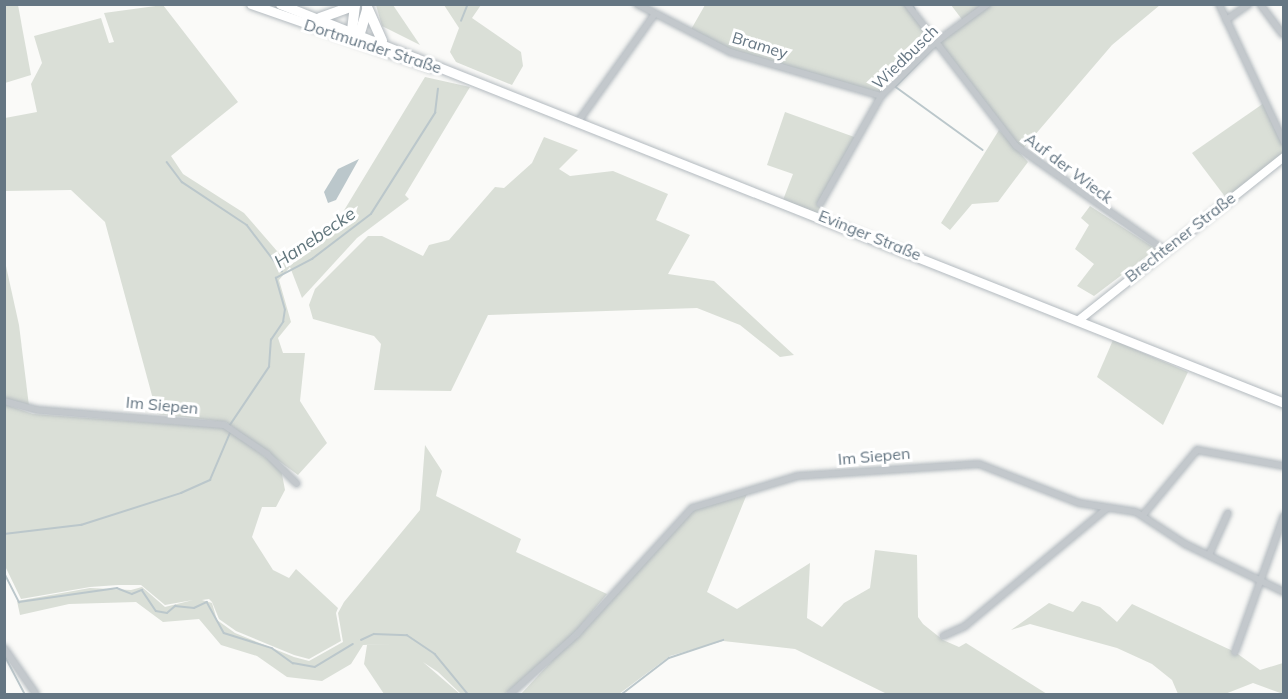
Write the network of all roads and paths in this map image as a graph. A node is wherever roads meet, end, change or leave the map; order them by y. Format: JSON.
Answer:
{"nodes":[{"id":1,"x":250,"y":4,"type":"edge"},
{"id":2,"x":280,"y":4,"type":"edge"},
{"id":3,"x":637,"y":4,"type":"edge"},
{"id":4,"x":907,"y":4,"type":"edge"},
{"id":5,"x":988,"y":4,"type":"edge"},
{"id":6,"x":1219,"y":4,"type":"edge"},
{"id":7,"x":1249,"y":4,"type":"edge"},
{"id":8,"x":1260,"y":4,"type":"edge"},
{"id":9,"x":355,"y":5,"type":"edge"},
{"id":10,"x":368,"y":6,"type":"edge"},
{"id":11,"x":654,"y":15,"type":"junction"},
{"id":12,"x":320,"y":18,"type":"junction"},
{"id":13,"x":1226,"y":20,"type":"junction"},
{"id":14,"x":1283,"y":34,"type":"edge"},
{"id":15,"x":353,"y":36,"type":"junction"},
{"id":16,"x":382,"y":41,"type":"junction"},
{"id":17,"x":936,"y":42,"type":"junction"},
{"id":18,"x":455,"y":72,"type":"junction"},
{"id":19,"x":881,"y":96,"type":"junction"},
{"id":20,"x":580,"y":119,"type":"junction"},
{"id":21,"x":1284,"y":142,"type":"edge"},
{"id":22,"x":1284,"y":157,"type":"edge"},
{"id":23,"x":820,"y":204,"type":"dead end"},
{"id":24,"x":1164,"y":250,"type":"junction"},
{"id":25,"x":1079,"y":320,"type":"junction"},
{"id":26,"x":4,"y":401,"type":"edge"},
{"id":27,"x":1284,"y":403,"type":"edge"},
{"id":28,"x":1284,"y":466,"type":"edge"},
{"id":29,"x":297,"y":484,"type":"dead end"},
{"id":30,"x":1107,"y":508,"type":"junction"},
{"id":31,"x":1228,"y":513,"type":"dead end"},
{"id":32,"x":1143,"y":515,"type":"junction"},
{"id":33,"x":1284,"y":515,"type":"edge"},
{"id":34,"x":1209,"y":555,"type":"junction"},
{"id":35,"x":1261,"y":578,"type":"junction"},
{"id":36,"x":1284,"y":592,"type":"edge"},
{"id":37,"x":943,"y":636,"type":"dead end"},
{"id":38,"x":4,"y":648,"type":"edge"},
{"id":39,"x":1235,"y":652,"type":"dead end"},
{"id":40,"x":36,"y":694,"type":"edge"},
{"id":41,"x":510,"y":694,"type":"edge"}],
"edges":[{"from":1,"to":15,"type":"main road","name":"Dortmunder Straße"},
{"from":2,"to":12,"type":"main road","name":"Dortmunder Straße"},
{"from":3,"to":11,"type":"street","name":"Bramey"},
{"from":4,"to":17,"type":"street","name":"Auf der Wieck"},
{"from":5,"to":17,"type":"street","name":"Wiedbusch"},
{"from":6,"to":13,"type":"street"},
{"from":7,"to":13,"type":"street"},
{"from":8,"to":14,"type":"street"},
{"from":9,"to":12,"type":"highway"},
{"from":9,"to":15,"type":"highway"},
{"from":10,"to":15,"type":"highway"},
{"from":10,"to":16,"type":"highway"},
{"from":11,"to":19,"type":"street","name":"Bramey"},
{"from":11,"to":20,"type":"street"},
{"from":12,"to":15,"type":"main road","name":"Dortmunder Straße"},
{"from":13,"to":21,"type":"street"},
{"from":15,"to":16,"type":"main road","name":"Dortmunder Straße"},
{"from":15,"to":18,"type":"main road","name":"Dortmunder Straße"},
{"from":16,"to":18,"type":"main road","name":"Dortmunder Straße"},
{"from":17,"to":19,"type":"street","name":"Wiedbusch"},
{"from":17,"to":24,"type":"street","name":"Auf der Wieck"},
{"from":18,"to":20,"type":"main road","name":"Evinger Straße"},
{"from":19,"to":23,"type":"street","name":"Wiedbusch"},
{"from":20,"to":25,"type":"main road","name":"Evinger Straße"},
{"from":22,"to":24,"type":"street","name":"Brechtener Straße"},
{"from":24,"to":25,"type":"street","name":"Brechtener Straße"},
{"from":25,"to":27,"type":"main road","name":"Evinger Straße"},
{"from":26,"to":29,"type":"street","name":"Im Siepen"},
{"from":28,"to":32,"type":"street"},
{"from":30,"to":32,"type":"street","name":"Im Siepen"},
{"from":30,"to":37,"type":"street"},
{"from":30,"to":41,"type":"street","name":"Im Siepen"},
{"from":31,"to":34,"type":"street"},
{"from":32,"to":34,"type":"street"},
{"from":33,"to":35,"type":"street"},
{"from":34,"to":35,"type":"street"},
{"from":35,"to":36,"type":"street"},
{"from":35,"to":39,"type":"street"},
{"from":38,"to":40,"type":"street"}]}
